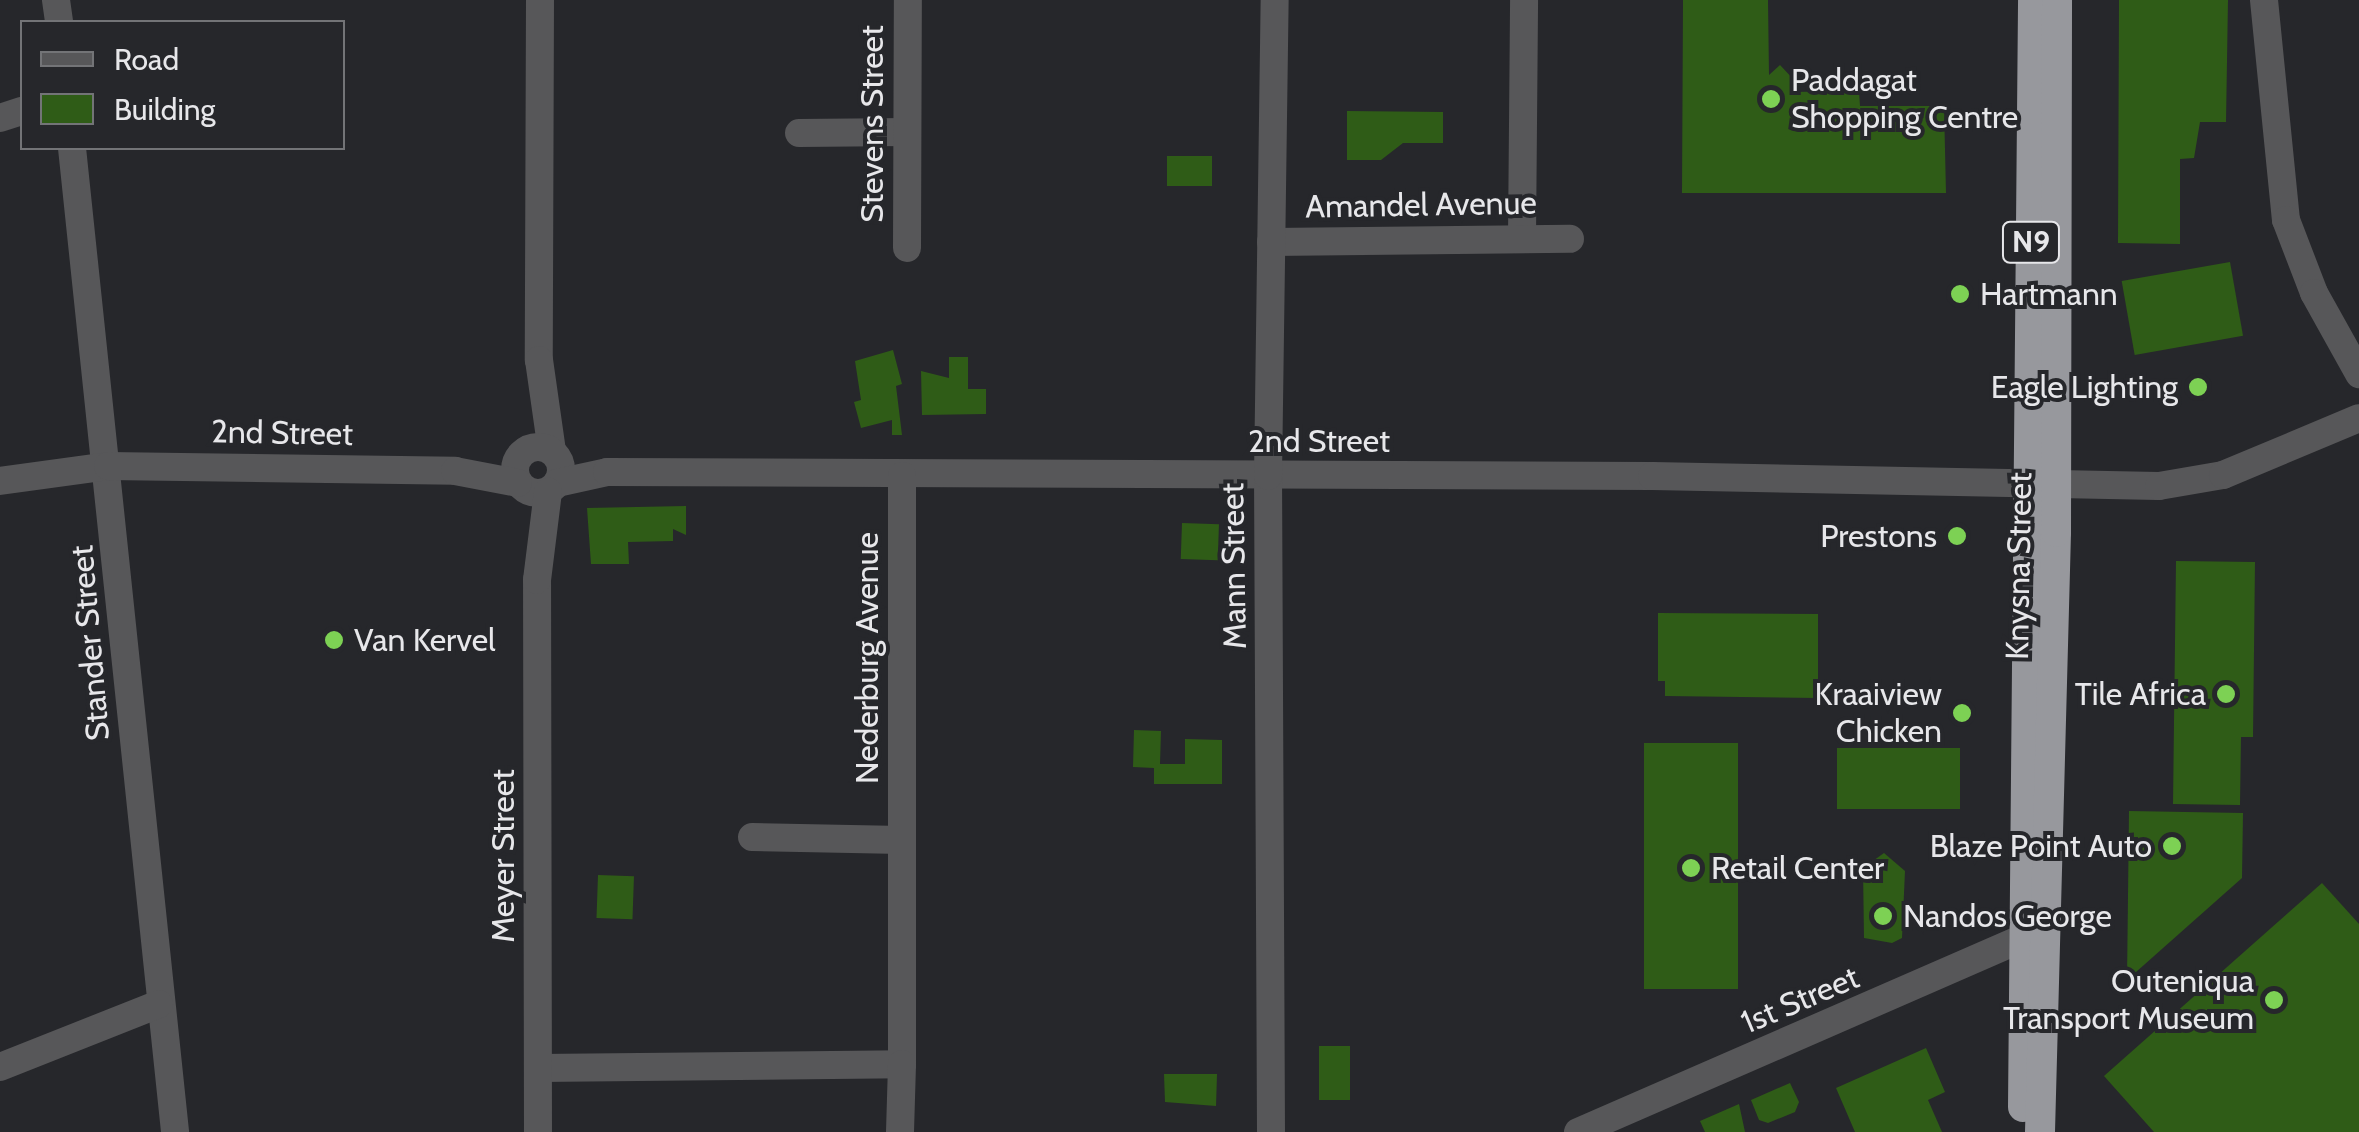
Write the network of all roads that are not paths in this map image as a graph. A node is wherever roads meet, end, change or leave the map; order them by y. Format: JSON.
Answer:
{"nodes":[{"id":1,"x":540,"y":0,"type":"edge"},
{"id":2,"x":908,"y":0,"type":"edge"},
{"id":3,"x":1275,"y":0,"type":"edge"},
{"id":4,"x":1524,"y":0,"type":"edge"},
{"id":5,"x":2034,"y":0,"type":"edge"},
{"id":6,"x":2058,"y":0,"type":"edge"},
{"id":7,"x":2264,"y":0,"type":"edge"},
{"id":8,"x":799,"y":132,"type":"dead end"},
{"id":9,"x":907,"y":132,"type":"junction"},
{"id":10,"x":72,"y":150,"type":"edge"},
{"id":11,"x":1522,"y":238,"type":"junction"},
{"id":12,"x":1570,"y":239,"type":"dead end"},
{"id":13,"x":1272,"y":242,"type":"junction"},
{"id":14,"x":907,"y":248,"type":"dead end"},
{"id":15,"x":2359,"y":374,"type":"edge"},
{"id":16,"x":2359,"y":418,"type":"edge"},
{"id":17,"x":108,"y":466,"type":"junction"},
{"id":18,"x":538,"y":471,"type":"junction"},
{"id":19,"x":902,"y":476,"type":"junction"},
{"id":20,"x":1268,"y":476,"type":"junction"},
{"id":21,"x":0,"y":481,"type":"edge"},
{"id":22,"x":2043,"y":486,"type":"junction"},
{"id":23,"x":752,"y":837,"type":"dead end"},
{"id":24,"x":902,"y":840,"type":"junction"},
{"id":25,"x":2035,"y":931,"type":"junction"},
{"id":26,"x":159,"y":1004,"type":"junction"},
{"id":27,"x":902,"y":1064,"type":"junction"},
{"id":28,"x":0,"y":1067,"type":"edge"},
{"id":29,"x":539,"y":1068,"type":"junction"},
{"id":30,"x":175,"y":1132,"type":"edge"},
{"id":31,"x":538,"y":1132,"type":"edge"},
{"id":32,"x":900,"y":1132,"type":"edge"},
{"id":33,"x":1272,"y":1132,"type":"edge"},
{"id":34,"x":1578,"y":1132,"type":"edge"},
{"id":35,"x":2023,"y":1132,"type":"edge"},
{"id":36,"x":2040,"y":1132,"type":"edge"}],
"edges":[{"from":1,"to":18,"type":"street","name":"Meyer Street"},
{"from":2,"to":9,"type":"street","name":"Stevens Street"},
{"from":3,"to":13,"type":"street","name":"Mann Street"},
{"from":4,"to":11,"type":"street"},
{"from":5,"to":22,"type":"highway","name":"Knysna Street","number":"N9"},
{"from":6,"to":22,"type":"highway","name":"Knysna Street","number":"N9"},
{"from":7,"to":15,"type":"street"},
{"from":8,"to":9,"type":"street"},
{"from":9,"to":14,"type":"street","name":"Stevens Street"},
{"from":10,"to":17,"type":"street","name":"Stander Street"},
{"from":11,"to":12,"type":"street","name":"Amandel Avenue"},
{"from":11,"to":13,"type":"street","name":"Amandel Avenue"},
{"from":13,"to":20,"type":"street","name":"Mann Street"},
{"from":16,"to":22,"type":"street","name":"2nd Street"},
{"from":17,"to":18,"type":"street","name":"2nd Street"},
{"from":17,"to":21,"type":"street","name":"2nd Street"},
{"from":17,"to":26,"type":"street","name":"Stander Street"},
{"from":18,"to":19,"type":"street","name":"2nd Street"},
{"from":18,"to":29,"type":"street","name":"Meyer Street"},
{"from":19,"to":20,"type":"street","name":"2nd Street"},
{"from":19,"to":24,"type":"street","name":"Nederburg Avenue"},
{"from":20,"to":22,"type":"street","name":"2nd Street"},
{"from":20,"to":33,"type":"street","name":"Mann Street"},
{"from":22,"to":25,"type":"highway","name":"Knysna Street","number":"N9"},
{"from":23,"to":24,"type":"street"},
{"from":24,"to":27,"type":"street","name":"Nederburg Avenue"},
{"from":25,"to":34,"type":"street","name":"1st Street"},
{"from":25,"to":35,"type":"highway","name":"Knysna Street","number":"N9"},
{"from":25,"to":36,"type":"highway","name":"Knysna Street","number":"N9"},
{"from":26,"to":28,"type":"street"},
{"from":26,"to":30,"type":"street","name":"Stander Street"},
{"from":27,"to":29,"type":"street"},
{"from":27,"to":32,"type":"street","name":"Nederburg Avenue"},
{"from":29,"to":31,"type":"street","name":"Meyer Street"}]}
